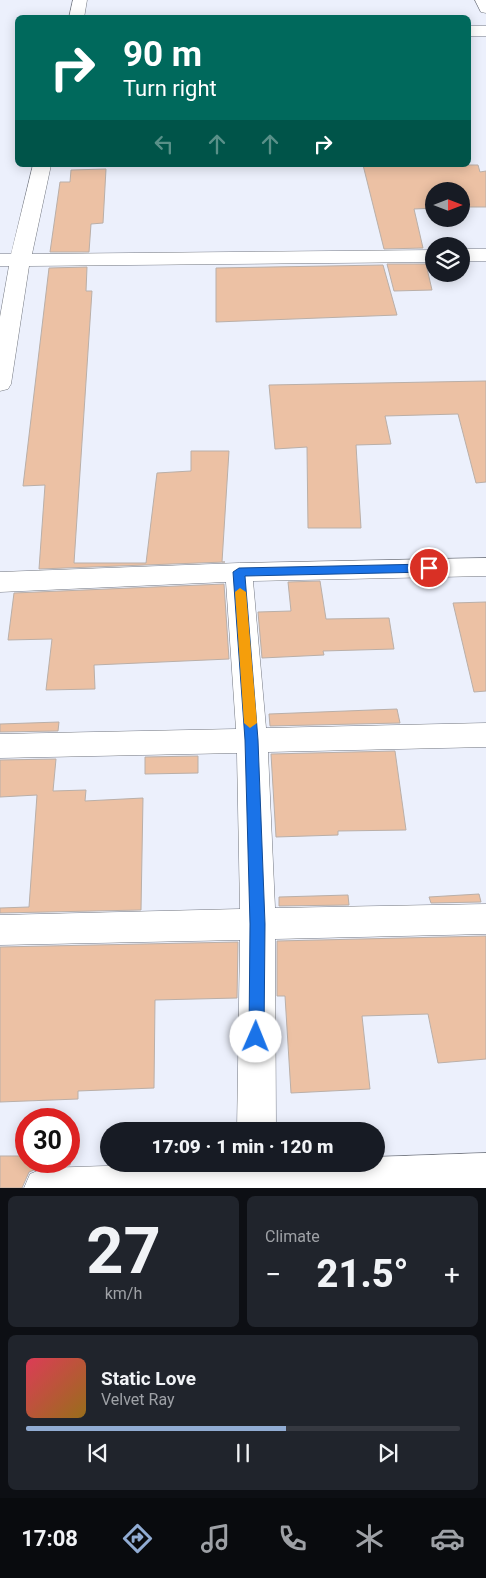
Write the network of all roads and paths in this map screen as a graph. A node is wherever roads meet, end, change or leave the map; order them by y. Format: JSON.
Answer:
{"nodes":[{"id":1,"x":80,"y":0,"type":"edge"},
{"id":2,"x":482,"y":0,"type":"edge"},
{"id":3,"x":486,"y":9,"type":"edge"},
{"id":4,"x":77,"y":15,"type":"edge"},
{"id":5,"x":471,"y":31,"type":"edge"},
{"id":6,"x":486,"y":31,"type":"edge"},
{"id":7,"x":41,"y":167,"type":"edge"},
{"id":8,"x":470,"y":255,"type":"edge"},
{"id":9,"x":486,"y":255,"type":"edge"},
{"id":10,"x":425,"y":256,"type":"edge"},
{"id":11,"x":10,"y":260,"type":"edge"},
{"id":12,"x":0,"y":384,"type":"edge"},
{"id":13,"x":486,"y":567,"type":"edge"},
{"id":14,"x":239,"y":572,"type":"junction"},
{"id":15,"x":0,"y":582,"type":"edge"},
{"id":16,"x":486,"y":734,"type":"edge"},
{"id":17,"x":252,"y":740,"type":"junction"},
{"id":18,"x":0,"y":746,"type":"edge"},
{"id":19,"x":486,"y":919,"type":"edge"},
{"id":20,"x":258,"y":924,"type":"junction"},
{"id":21,"x":0,"y":930,"type":"edge"},
{"id":22,"x":256,"y":1122,"type":"edge"},
{"id":23,"x":486,"y":1173,"type":"edge"},
{"id":24,"x":255,"y":1177,"type":"edge"},
{"id":25,"x":44,"y":1188,"type":"edge"}],
"edges":[{"from":1,"to":4,"type":"street"},
{"from":2,"to":3,"type":"street"},
{"from":5,"to":6,"type":"street"},
{"from":7,"to":11,"type":"street"},
{"from":8,"to":9,"type":"street"},
{"from":10,"to":11,"type":"street"},
{"from":11,"to":12,"type":"street"},
{"from":13,"to":14,"type":"street"},
{"from":14,"to":15,"type":"street"},
{"from":14,"to":17,"type":"street"},
{"from":16,"to":17,"type":"street"},
{"from":17,"to":18,"type":"street"},
{"from":17,"to":20,"type":"street"},
{"from":19,"to":20,"type":"street"},
{"from":20,"to":21,"type":"street"},
{"from":20,"to":22,"type":"street"},
{"from":23,"to":24,"type":"street"},
{"from":24,"to":25,"type":"street"}]}
